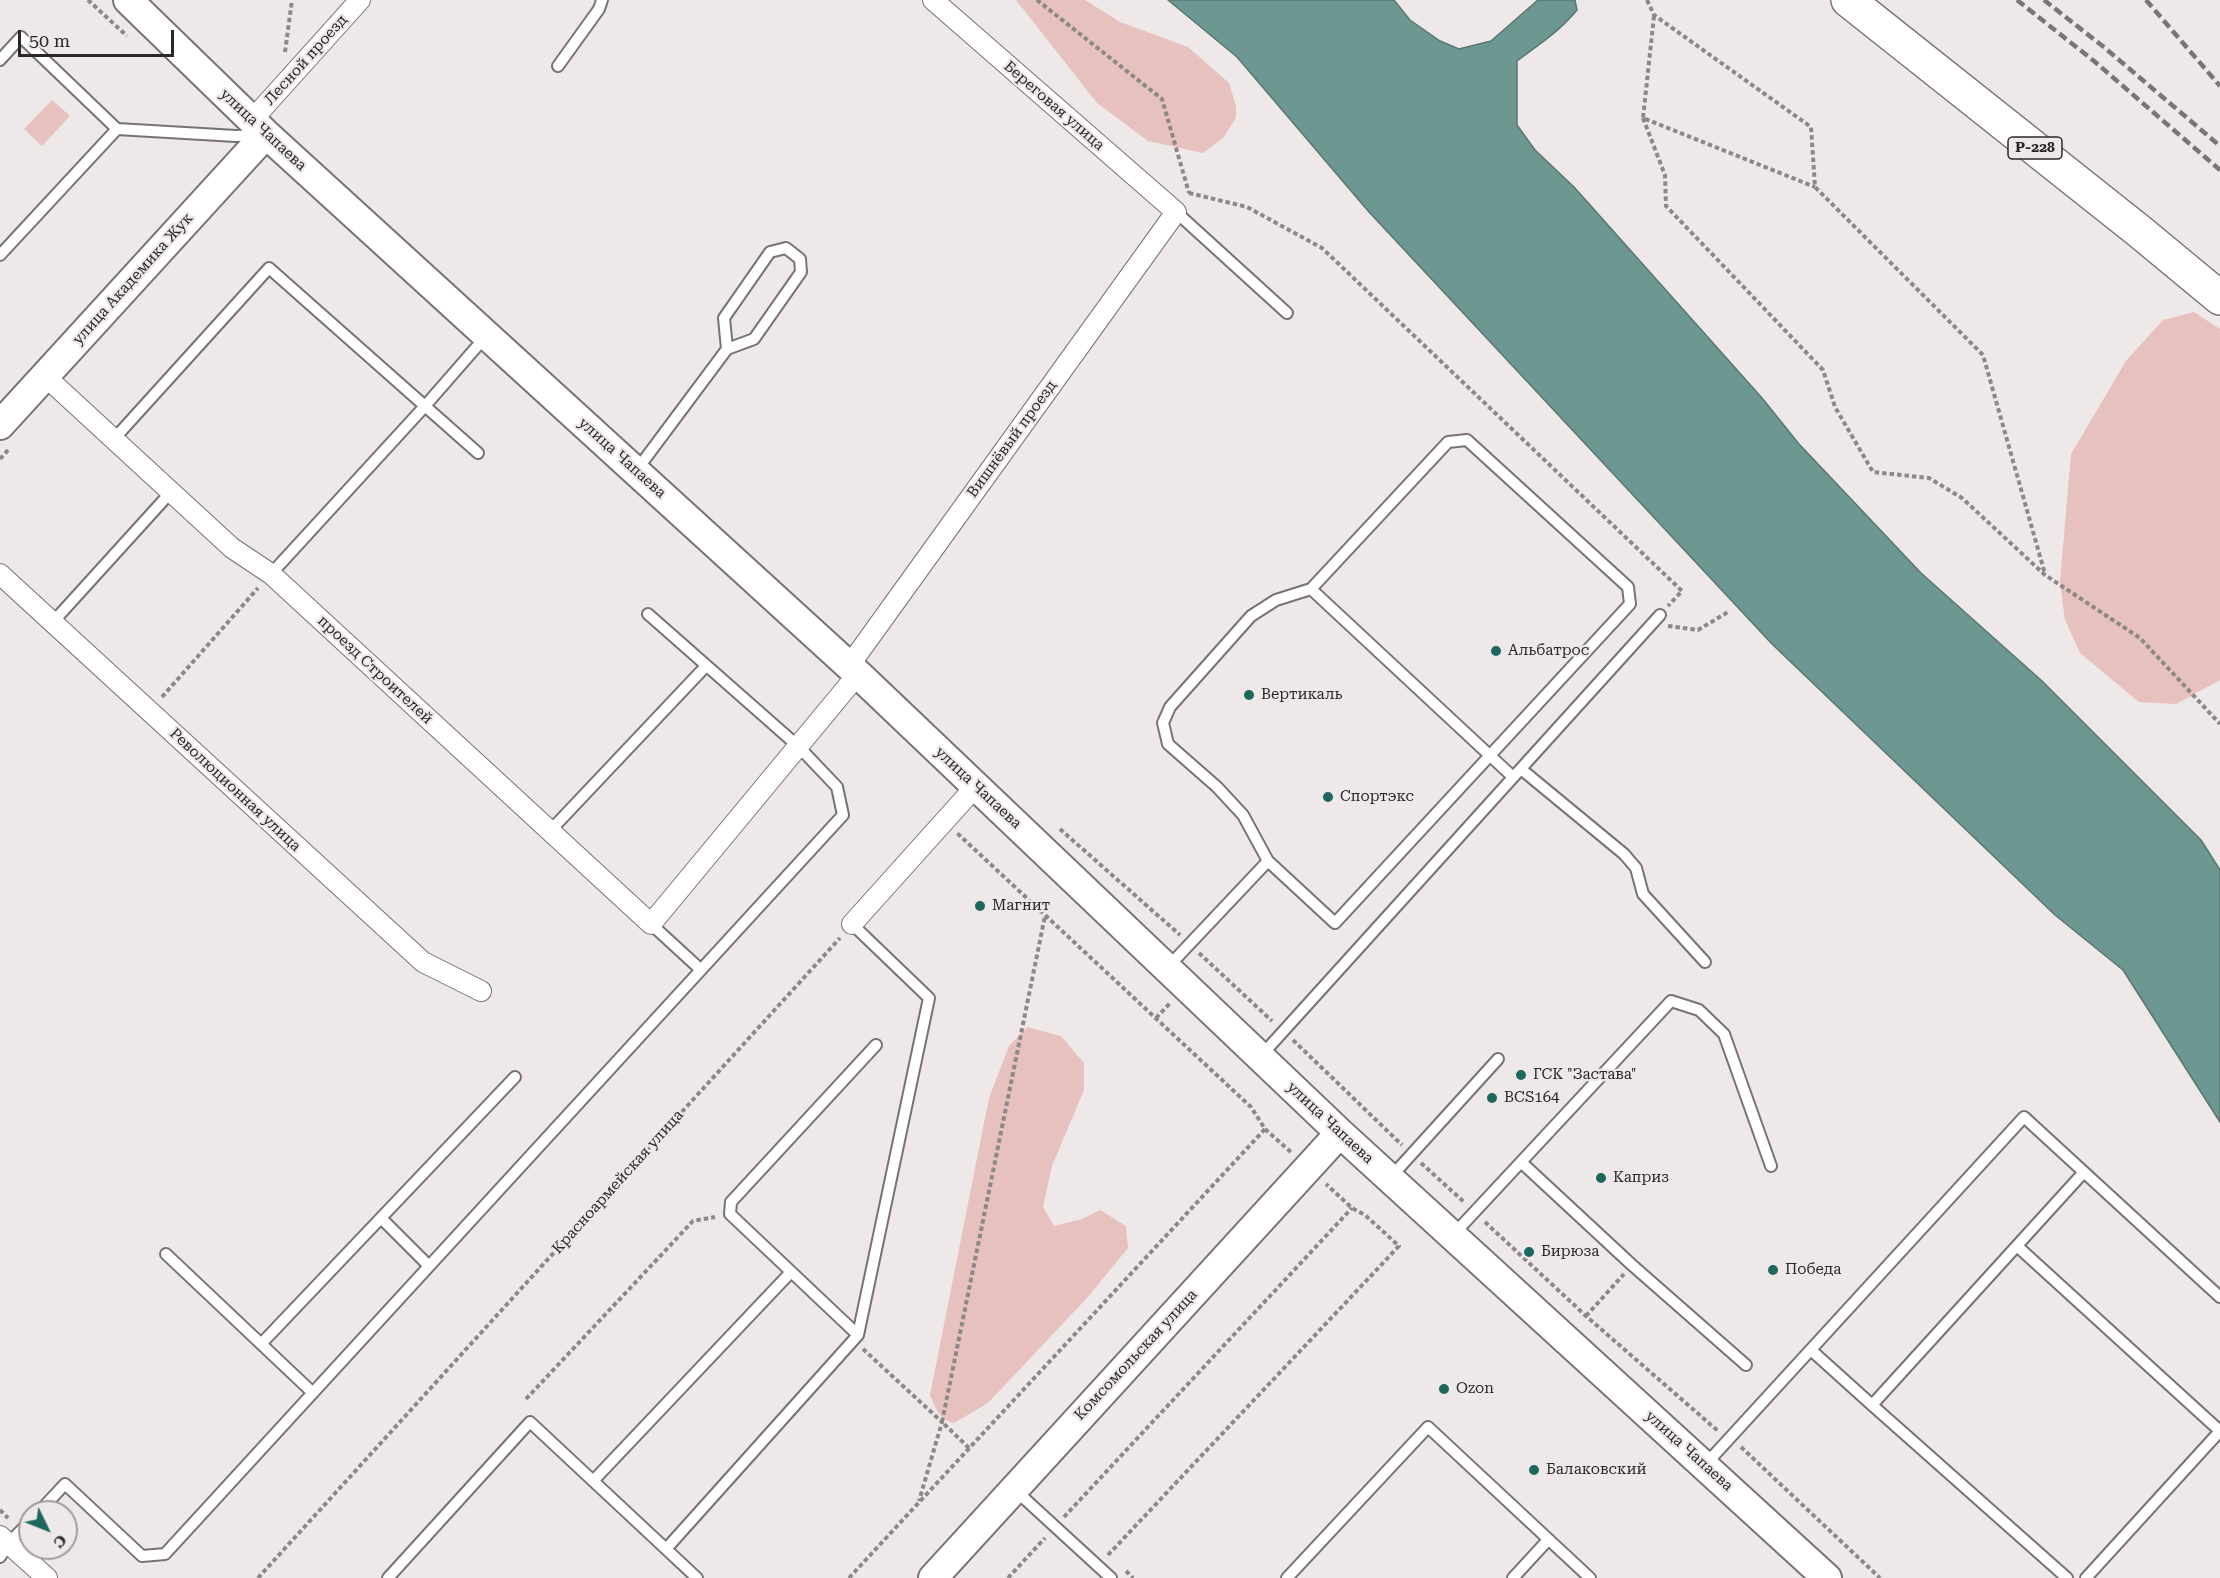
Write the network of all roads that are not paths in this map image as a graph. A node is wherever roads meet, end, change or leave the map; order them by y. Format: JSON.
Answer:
{"nodes":[{"id":1,"x":128,"y":0,"type":"edge"},
{"id":2,"x":360,"y":0,"type":"edge"},
{"id":3,"x":602,"y":0,"type":"edge"},
{"id":4,"x":933,"y":0,"type":"edge"},
{"id":5,"x":1848,"y":0,"type":"edge"},
{"id":6,"x":0,"y":60,"type":"edge"},
{"id":7,"x":558,"y":66,"type":"dead end"},
{"id":8,"x":259,"y":127,"type":"junction"},
{"id":9,"x":117,"y":129,"type":"junction"},
{"id":10,"x":1176,"y":212,"type":"junction"},
{"id":11,"x":0,"y":255,"type":"edge"},
{"id":12,"x":2220,"y":298,"type":"edge"},
{"id":13,"x":1287,"y":313,"type":"dead end"},
{"id":14,"x":487,"y":335,"type":"junction"},
{"id":15,"x":727,"y":349,"type":"junction"},
{"id":16,"x":45,"y":376,"type":"junction"},
{"id":17,"x":425,"y":406,"type":"junction"},
{"id":18,"x":6,"y":414,"type":"edge"},
{"id":19,"x":114,"y":439,"type":"junction"},
{"id":20,"x":478,"y":453,"type":"dead end"},
{"id":21,"x":636,"y":471,"type":"junction"},
{"id":22,"x":171,"y":492,"type":"junction"},
{"id":23,"x":0,"y":574,"type":"edge"},
{"id":24,"x":271,"y":574,"type":"junction"},
{"id":25,"x":1311,"y":589,"type":"junction"},
{"id":26,"x":648,"y":614,"type":"dead end"},
{"id":27,"x":1657,"y":618,"type":"road end"},
{"id":28,"x":53,"y":622,"type":"junction"},
{"id":29,"x":706,"y":666,"type":"junction"},
{"id":30,"x":853,"y":670,"type":"junction"},
{"id":31,"x":799,"y":747,"type":"junction"},
{"id":32,"x":1490,"y":755,"type":"junction"},
{"id":33,"x":1517,"y":773,"type":"junction"},
{"id":34,"x":976,"y":786,"type":"junction"},
{"id":35,"x":550,"y":831,"type":"junction"},
{"id":36,"x":1268,"y":861,"type":"junction"},
{"id":37,"x":651,"y":924,"type":"junction"},
{"id":38,"x":852,"y":924,"type":"joint"},
{"id":39,"x":1705,"y":963,"type":"dead end"},
{"id":40,"x":1167,"y":968,"type":"junction"},
{"id":41,"x":700,"y":969,"type":"junction"},
{"id":42,"x":481,"y":991,"type":"dead end"},
{"id":43,"x":876,"y":1045,"type":"dead end"},
{"id":44,"x":1260,"y":1057,"type":"junction"},
{"id":45,"x":1498,"y":1059,"type":"dead end"},
{"id":46,"x":515,"y":1077,"type":"dead end"},
{"id":47,"x":1340,"y":1133,"type":"junction"},
{"id":48,"x":1521,"y":1162,"type":"junction"},
{"id":49,"x":1771,"y":1166,"type":"dead end"},
{"id":50,"x":2084,"y":1172,"type":"junction"},
{"id":51,"x":1389,"y":1178,"type":"junction"},
{"id":52,"x":381,"y":1218,"type":"junction"},
{"id":53,"x":1452,"y":1235,"type":"junction"},
{"id":54,"x":2017,"y":1246,"type":"junction"},
{"id":55,"x":166,"y":1254,"type":"dead end"},
{"id":56,"x":429,"y":1266,"type":"junction"},
{"id":57,"x":791,"y":1272,"type":"junction"},
{"id":58,"x":2220,"y":1297,"type":"edge"},
{"id":59,"x":856,"y":1337,"type":"junction"},
{"id":60,"x":261,"y":1344,"type":"junction"},
{"id":61,"x":1811,"y":1350,"type":"junction"},
{"id":62,"x":1746,"y":1365,"type":"dead end"},
{"id":63,"x":312,"y":1393,"type":"junction"},
{"id":64,"x":1872,"y":1405,"type":"junction"},
{"id":65,"x":1705,"y":1466,"type":"junction"},
{"id":66,"x":593,"y":1481,"type":"junction"},
{"id":67,"x":1013,"y":1489,"type":"junction"},
{"id":68,"x":50,"y":1500,"type":"edge"},
{"id":69,"x":18,"y":1532,"type":"edge"},
{"id":70,"x":1548,"y":1540,"type":"junction"},
{"id":71,"x":3,"y":1545,"type":"edge"},
{"id":72,"x":666,"y":1549,"type":"junction"},
{"id":73,"x":47,"y":1578,"type":"edge"},
{"id":74,"x":388,"y":1578,"type":"edge"},
{"id":75,"x":697,"y":1578,"type":"edge"},
{"id":76,"x":933,"y":1578,"type":"edge"},
{"id":77,"x":1111,"y":1578,"type":"edge"},
{"id":78,"x":1287,"y":1578,"type":"edge"},
{"id":79,"x":1513,"y":1578,"type":"edge"},
{"id":80,"x":1590,"y":1578,"type":"edge"},
{"id":81,"x":1827,"y":1578,"type":"edge"},
{"id":82,"x":2067,"y":1578,"type":"edge"},
{"id":83,"x":2086,"y":1578,"type":"edge"}],
"edges":[{"from":1,"to":8,"type":"street","name":"улица Чапаева"},
{"from":2,"to":8,"type":"street","name":"Лесной проезд"},
{"from":3,"to":7,"type":"lane"},
{"from":4,"to":10,"type":"street","name":"Береговая улица"},
{"from":5,"to":12,"type":"highway","number":"Р-228"},
{"from":6,"to":9,"type":"lane"},
{"from":8,"to":9,"type":"lane"},
{"from":8,"to":14,"type":"street","name":"улица Чапаева"},
{"from":8,"to":16,"type":"street","name":"улица Академика Жук"},
{"from":9,"to":11,"type":"lane"},
{"from":10,"to":13,"type":"lane"},
{"from":10,"to":30,"type":"street","name":"Вишнёвый проезд"},
{"from":14,"to":17,"type":"lane"},
{"from":14,"to":21,"type":"street","name":"улица Чапаева"},
{"from":15,"to":15,"type":"lane"},
{"from":15,"to":21,"type":"lane"},
{"from":16,"to":18,"type":"street","name":"улица Академика Жук"},
{"from":16,"to":19,"type":"street","name":"проезд Строителей"},
{"from":17,"to":19,"type":"lane"},
{"from":17,"to":20,"type":"lane"},
{"from":17,"to":24,"type":"lane"},
{"from":19,"to":22,"type":"street","name":"проезд Строителей"},
{"from":21,"to":30,"type":"street","name":"улица Чапаева"},
{"from":22,"to":24,"type":"street","name":"проезд Строителей"},
{"from":22,"to":28,"type":"lane"},
{"from":23,"to":28,"type":"street","name":"Революционная улица"},
{"from":24,"to":35,"type":"street","name":"проезд Строителей"},
{"from":25,"to":32,"type":"lane"},
{"from":25,"to":32,"type":"lane"},
{"from":25,"to":36,"type":"lane"},
{"from":26,"to":29,"type":"lane"},
{"from":27,"to":33,"type":"lane"},
{"from":28,"to":42,"type":"street","name":"Революционная улица"},
{"from":29,"to":31,"type":"lane"},
{"from":29,"to":35,"type":"lane"},
{"from":30,"to":31,"type":"street","name":"Вишнёвый проезд"},
{"from":30,"to":34,"type":"street","name":"улица Чапаева"},
{"from":31,"to":37,"type":"street","name":"Вишнёвый проезд"},
{"from":31,"to":41,"type":"lane"},
{"from":32,"to":33,"type":"lane"},
{"from":32,"to":36,"type":"lane"},
{"from":33,"to":39,"type":"lane"},
{"from":33,"to":44,"type":"lane"},
{"from":34,"to":38,"type":"street"},
{"from":34,"to":40,"type":"street","name":"улица Чапаева"},
{"from":35,"to":37,"type":"street","name":"проезд Строителей"},
{"from":36,"to":40,"type":"lane"},
{"from":37,"to":41,"type":"lane","name":"проезд Строителей"},
{"from":38,"to":59,"type":"lane"},
{"from":40,"to":44,"type":"street","name":"улица Чапаева"},
{"from":41,"to":56,"type":"lane"},
{"from":43,"to":57,"type":"lane"},
{"from":44,"to":47,"type":"street","name":"улица Чапаева"},
{"from":45,"to":51,"type":"lane"},
{"from":46,"to":52,"type":"lane"},
{"from":47,"to":51,"type":"street","name":"улица Чапаева"},
{"from":47,"to":67,"type":"street","name":"Комсомольская улица"},
{"from":48,"to":49,"type":"lane"},
{"from":48,"to":53,"type":"lane"},
{"from":48,"to":62,"type":"lane"},
{"from":50,"to":54,"type":"lane"},
{"from":50,"to":58,"type":"lane"},
{"from":50,"to":61,"type":"lane"},
{"from":51,"to":53,"type":"street","name":"улица Чапаева"},
{"from":52,"to":56,"type":"lane"},
{"from":52,"to":60,"type":"lane"},
{"from":53,"to":65,"type":"street","name":"улица Чапаева"},
{"from":54,"to":64,"type":"lane"},
{"from":54,"to":83,"type":"lane"},
{"from":55,"to":60,"type":"lane"},
{"from":56,"to":63,"type":"lane"},
{"from":57,"to":59,"type":"lane"},
{"from":57,"to":66,"type":"lane"},
{"from":59,"to":72,"type":"lane"},
{"from":60,"to":63,"type":"lane"},
{"from":61,"to":64,"type":"lane"},
{"from":61,"to":65,"type":"lane"},
{"from":63,"to":68,"type":"lane"},
{"from":64,"to":82,"type":"lane"},
{"from":65,"to":81,"type":"street","name":"улица Чапаева"},
{"from":66,"to":72,"type":"lane"},
{"from":66,"to":74,"type":"lane"},
{"from":67,"to":76,"type":"street","name":"Комсомольская улица"},
{"from":67,"to":77,"type":"lane"},
{"from":69,"to":71,"type":"lane"},
{"from":70,"to":78,"type":"lane"},
{"from":70,"to":79,"type":"lane"},
{"from":70,"to":80,"type":"lane"},
{"from":71,"to":73,"type":"street"},
{"from":72,"to":75,"type":"lane"}]}
